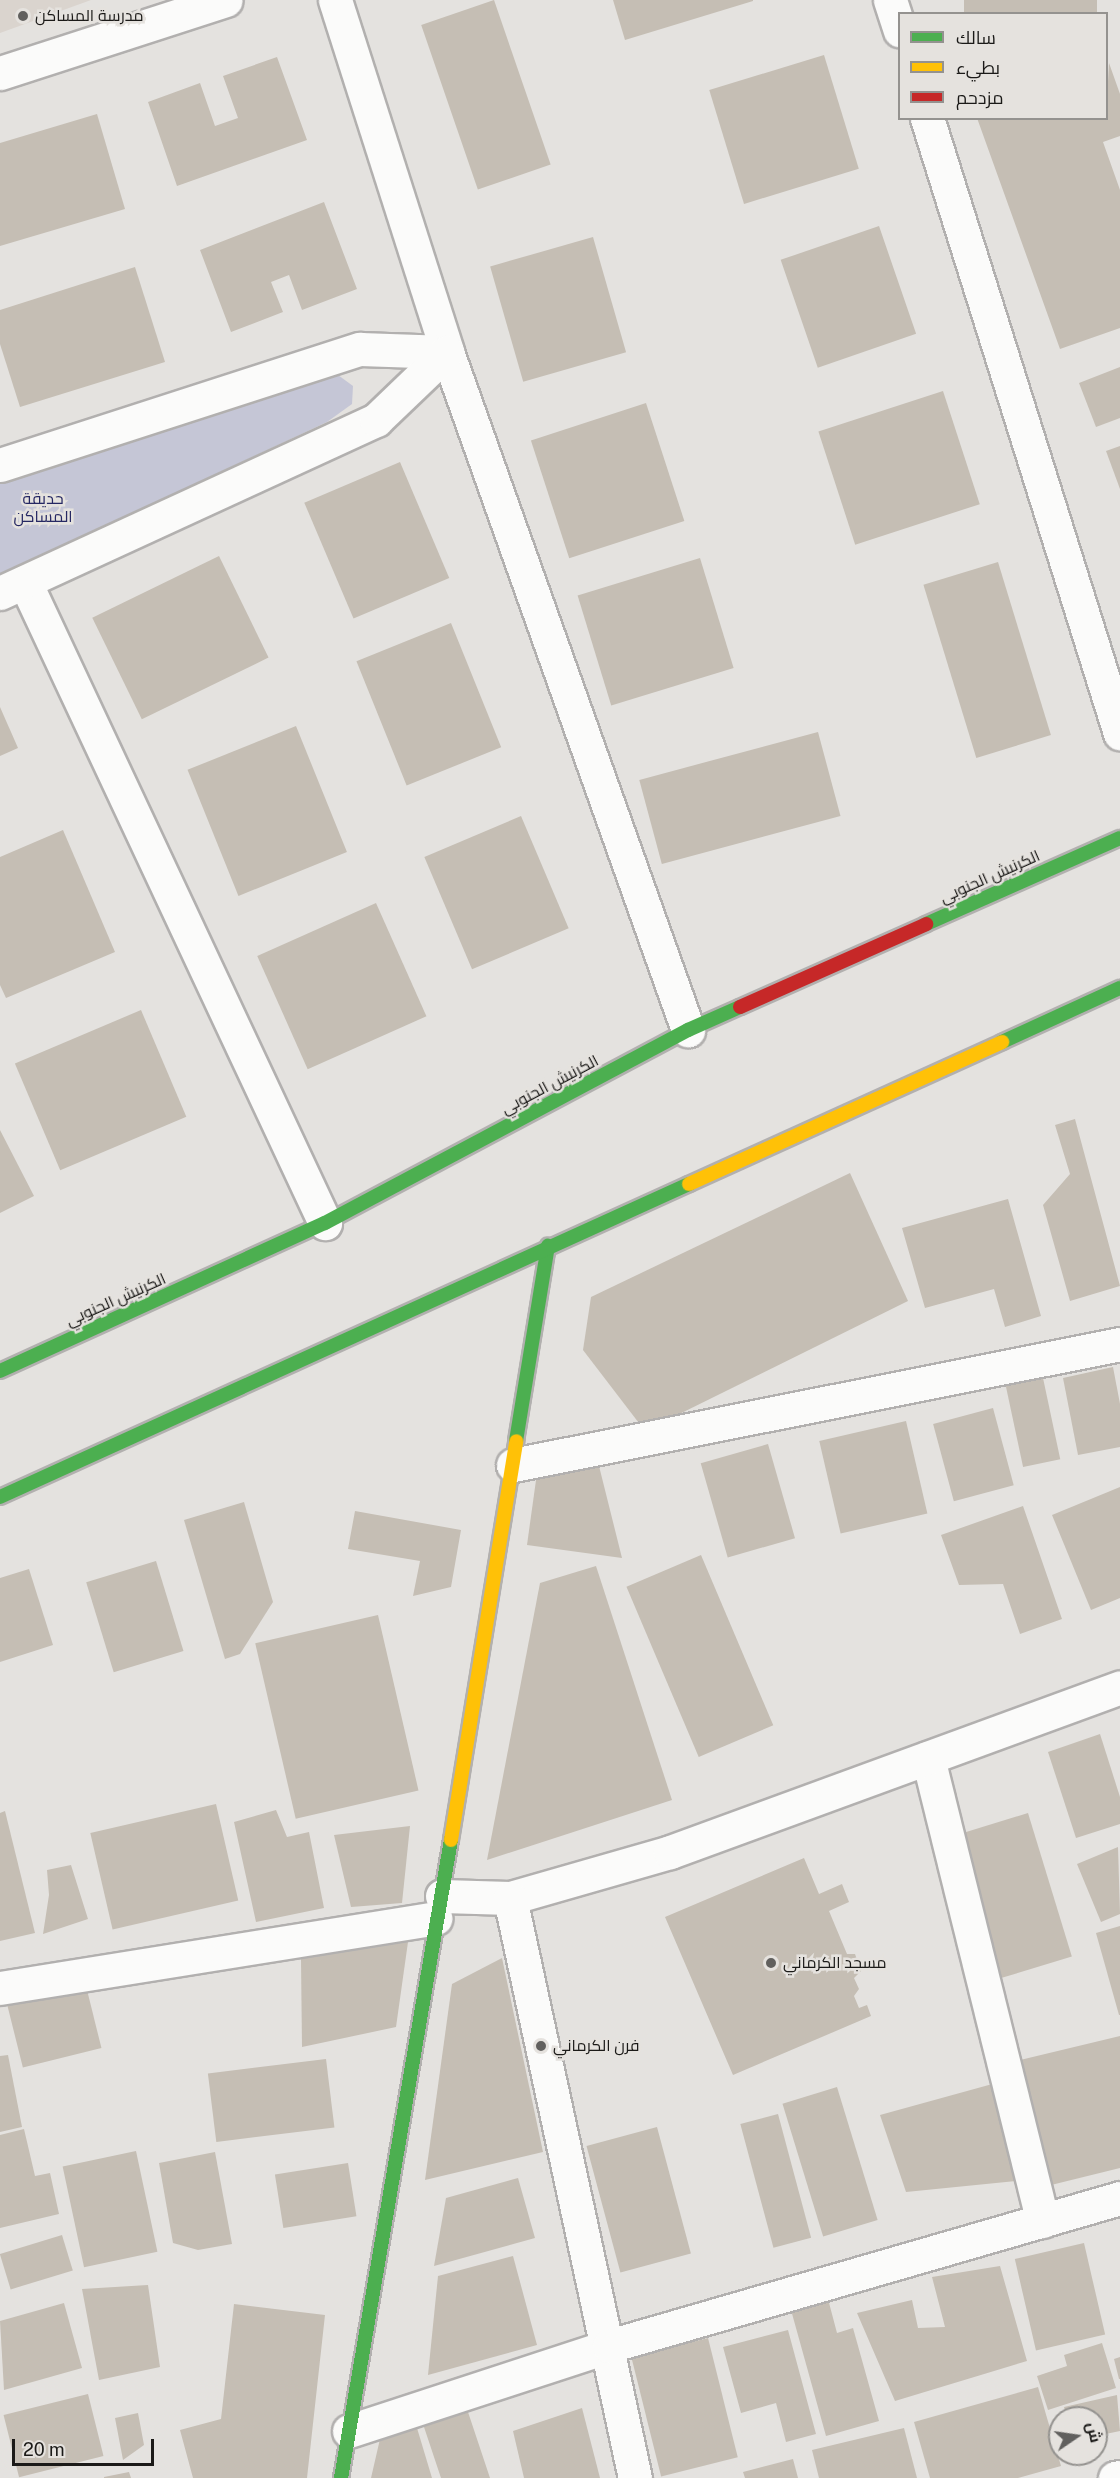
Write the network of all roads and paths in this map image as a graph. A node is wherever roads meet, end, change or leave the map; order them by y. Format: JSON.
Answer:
{"nodes":[{"id":1,"x":226,"y":0,"type":"edge"},
{"id":2,"x":335,"y":0,"type":"edge"},
{"id":3,"x":890,"y":0,"type":"edge"},
{"id":4,"x":898,"y":24,"type":"edge"},
{"id":5,"x":0,"y":73,"type":"edge"},
{"id":6,"x":928,"y":120,"type":"edge"},
{"id":7,"x":447,"y":352,"type":"junction"},
{"id":8,"x":0,"y":465,"type":"edge"},
{"id":9,"x":12,"y":588,"type":"edge"},
{"id":10,"x":1120,"y":733,"type":"edge"},
{"id":11,"x":1120,"y":838,"type":"edge"},
{"id":12,"x":1119,"y":993,"type":"edge"},
{"id":13,"x":688,"y":1030,"type":"junction"},
{"id":14,"x":325,"y":1223,"type":"junction"},
{"id":15,"x":548,"y":1246,"type":"junction"},
{"id":16,"x":1120,"y":1344,"type":"edge"},
{"id":17,"x":0,"y":1371,"type":"edge"},
{"id":18,"x":513,"y":1465,"type":"junction"},
{"id":19,"x":0,"y":1497,"type":"edge"},
{"id":20,"x":1120,"y":1687,"type":"edge"},
{"id":21,"x":927,"y":1758,"type":"junction"},
{"id":22,"x":510,"y":1898,"type":"junction"},
{"id":23,"x":438,"y":1907,"type":"junction"},
{"id":24,"x":0,"y":1989,"type":"edge"},
{"id":25,"x":1120,"y":2198,"type":"edge"},
{"id":26,"x":1042,"y":2221,"type":"junction"},
{"id":27,"x":609,"y":2346,"type":"junction"},
{"id":28,"x":349,"y":2431,"type":"junction"},
{"id":29,"x":1120,"y":2476,"type":"edge"},
{"id":30,"x":341,"y":2478,"type":"edge"},
{"id":31,"x":635,"y":2478,"type":"edge"},
{"id":32,"x":1115,"y":2478,"type":"edge"}],
"edges":[{"from":1,"to":5,"type":"street"},
{"from":2,"to":7,"type":"street"},
{"from":3,"to":4,"type":"street"},
{"from":6,"to":10,"type":"street"},
{"from":7,"to":8,"type":"street"},
{"from":7,"to":9,"type":"street"},
{"from":7,"to":13,"type":"street"},
{"from":9,"to":14,"type":"street"},
{"from":11,"to":13,"type":"main road","name":"الكرنيش الجنوبي"},
{"from":12,"to":15,"type":"main road"},
{"from":13,"to":14,"type":"main road","name":"الكرنيش الجنوبي"},
{"from":14,"to":17,"type":"main road","name":"الكرنيش الجنوبي"},
{"from":15,"to":18,"type":"main road"},
{"from":15,"to":19,"type":"main road"},
{"from":16,"to":18,"type":"street"},
{"from":18,"to":23,"type":"main road"},
{"from":20,"to":21,"type":"street"},
{"from":21,"to":22,"type":"street"},
{"from":21,"to":26,"type":"street"},
{"from":22,"to":23,"type":"street"},
{"from":22,"to":27,"type":"street"},
{"from":23,"to":24,"type":"street"},
{"from":23,"to":28,"type":"main road"},
{"from":25,"to":26,"type":"street"},
{"from":26,"to":27,"type":"street"},
{"from":27,"to":28,"type":"street"},
{"from":27,"to":31,"type":"street"},
{"from":28,"to":30,"type":"main road"},
{"from":29,"to":32,"type":"street"}]}
